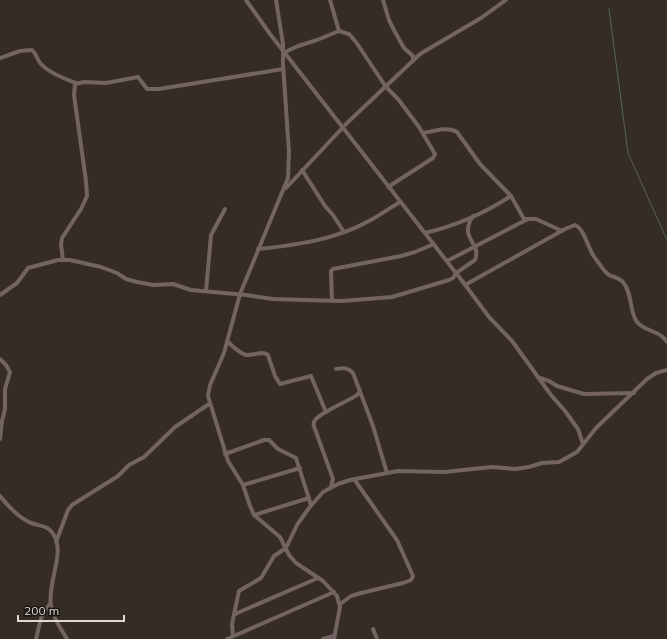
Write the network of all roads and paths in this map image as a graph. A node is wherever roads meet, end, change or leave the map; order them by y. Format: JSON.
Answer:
{"nodes":[{"id":1,"x":246,"y":0,"type":"edge"},
{"id":2,"x":276,"y":0,"type":"edge"},
{"id":3,"x":330,"y":0,"type":"edge"},
{"id":4,"x":506,"y":0,"type":"edge"},
{"id":5,"x":385,"y":1,"type":"edge"},
{"id":6,"x":339,"y":31,"type":"junction"},
{"id":7,"x":284,"y":51,"type":"junction"},
{"id":8,"x":0,"y":58,"type":"edge"},
{"id":9,"x":413,"y":61,"type":"junction"},
{"id":10,"x":283,"y":70,"type":"junction"},
{"id":11,"x":76,"y":83,"type":"junction"},
{"id":12,"x":386,"y":87,"type":"junction"},
{"id":13,"x":342,"y":128,"type":"junction"},
{"id":14,"x":423,"y":132,"type":"junction"},
{"id":15,"x":302,"y":170,"type":"junction"},
{"id":16,"x":388,"y":187,"type":"junction"},
{"id":17,"x":283,"y":191,"type":"junction"},
{"id":18,"x":511,"y":196,"type":"junction"},
{"id":19,"x":400,"y":202,"type":"junction"},
{"id":20,"x":225,"y":208,"type":"dead end"},
{"id":21,"x":473,"y":216,"type":"junction"},
{"id":22,"x":526,"y":220,"type":"junction"},
{"id":23,"x":562,"y":231,"type":"junction"},
{"id":24,"x":344,"y":232,"type":"junction"},
{"id":25,"x":425,"y":233,"type":"junction"},
{"id":26,"x":434,"y":244,"type":"junction"},
{"id":27,"x":474,"y":247,"type":"junction"},
{"id":28,"x":258,"y":250,"type":"junction"},
{"id":29,"x":63,"y":260,"type":"junction"},
{"id":30,"x":447,"y":261,"type":"junction"},
{"id":31,"x":456,"y":273,"type":"junction"},
{"id":32,"x":466,"y":285,"type":"junction"},
{"id":33,"x":206,"y":291,"type":"junction"},
{"id":34,"x":240,"y":294,"type":"junction"},
{"id":35,"x":0,"y":295,"type":"edge"},
{"id":36,"x":332,"y":301,"type":"junction"},
{"id":37,"x":227,"y":342,"type":"junction"},
{"id":38,"x":667,"y":342,"type":"edge"},
{"id":39,"x":0,"y":359,"type":"edge"},
{"id":40,"x":336,"y":369,"type":"dead end"},
{"id":41,"x":667,"y":370,"type":"edge"},
{"id":42,"x":539,"y":378,"type":"junction"},
{"id":43,"x":360,"y":390,"type":"junction"},
{"id":44,"x":634,"y":393,"type":"junction"},
{"id":45,"x":209,"y":404,"type":"junction"},
{"id":46,"x":326,"y":412,"type":"junction"},
{"id":47,"x":0,"y":439,"type":"edge"},
{"id":48,"x":583,"y":444,"type":"junction"},
{"id":49,"x":225,"y":454,"type":"junction"},
{"id":50,"x":300,"y":468,"type":"junction"},
{"id":51,"x":387,"y":473,"type":"junction"},
{"id":52,"x":354,"y":479,"type":"junction"},
{"id":53,"x":243,"y":485,"type":"junction"},
{"id":54,"x":331,"y":487,"type":"junction"},
{"id":55,"x":0,"y":496,"type":"edge"},
{"id":56,"x":309,"y":498,"type":"junction"},
{"id":57,"x":311,"y":505,"type":"junction"},
{"id":58,"x":254,"y":514,"type":"junction"},
{"id":59,"x":56,"y":542,"type":"junction"},
{"id":60,"x":286,"y":548,"type":"junction"},
{"id":61,"x":318,"y":578,"type":"junction"},
{"id":62,"x":334,"y":592,"type":"junction"},
{"id":63,"x":50,"y":604,"type":"junction"},
{"id":64,"x":340,"y":604,"type":"junction"},
{"id":65,"x":234,"y":614,"type":"junction"},
{"id":66,"x":373,"y":629,"type":"dead end"},
{"id":67,"x":233,"y":636,"type":"junction"},
{"id":68,"x":334,"y":637,"type":"edge"},
{"id":69,"x":36,"y":639,"type":"edge"},
{"id":70,"x":67,"y":639,"type":"edge"},
{"id":71,"x":227,"y":639,"type":"edge"},
{"id":72,"x":323,"y":639,"type":"edge"},
{"id":73,"x":377,"y":639,"type":"edge"}],
"edges":[{"from":1,"to":7,"type":"street"},
{"from":2,"to":7,"type":"street"},
{"from":3,"to":6,"type":"street"},
{"from":4,"to":9,"type":"street"},
{"from":5,"to":9,"type":"street"},
{"from":6,"to":7,"type":"street"},
{"from":6,"to":12,"type":"street"},
{"from":7,"to":10,"type":"street"},
{"from":7,"to":13,"type":"street"},
{"from":8,"to":11,"type":"street"},
{"from":9,"to":12,"type":"street"},
{"from":10,"to":11,"type":"street"},
{"from":10,"to":17,"type":"street"},
{"from":11,"to":29,"type":"street"},
{"from":12,"to":13,"type":"street"},
{"from":12,"to":14,"type":"street"},
{"from":13,"to":15,"type":"street"},
{"from":13,"to":16,"type":"street"},
{"from":14,"to":16,"type":"street"},
{"from":14,"to":18,"type":"street"},
{"from":15,"to":17,"type":"street"},
{"from":15,"to":24,"type":"street"},
{"from":16,"to":19,"type":"street"},
{"from":17,"to":28,"type":"street"},
{"from":18,"to":21,"type":"street"},
{"from":18,"to":22,"type":"street"},
{"from":19,"to":24,"type":"street"},
{"from":19,"to":25,"type":"street"},
{"from":20,"to":33,"type":"street"},
{"from":21,"to":25,"type":"street"},
{"from":21,"to":27,"type":"street"},
{"from":22,"to":23,"type":"street"},
{"from":22,"to":27,"type":"street"},
{"from":23,"to":32,"type":"street"},
{"from":23,"to":38,"type":"street"},
{"from":24,"to":28,"type":"street"},
{"from":25,"to":26,"type":"street"},
{"from":26,"to":30,"type":"street"},
{"from":26,"to":36,"type":"street"},
{"from":27,"to":30,"type":"street"},
{"from":27,"to":31,"type":"street"},
{"from":28,"to":34,"type":"street"},
{"from":29,"to":33,"type":"street"},
{"from":29,"to":35,"type":"street"},
{"from":30,"to":31,"type":"street"},
{"from":31,"to":32,"type":"street"},
{"from":31,"to":36,"type":"street"},
{"from":32,"to":42,"type":"street"},
{"from":33,"to":34,"type":"street"},
{"from":34,"to":36,"type":"street"},
{"from":34,"to":37,"type":"street"},
{"from":37,"to":45,"type":"street"},
{"from":37,"to":46,"type":"street"},
{"from":39,"to":47,"type":"street"},
{"from":40,"to":43,"type":"street"},
{"from":41,"to":44,"type":"street"},
{"from":42,"to":44,"type":"street"},
{"from":42,"to":48,"type":"street"},
{"from":43,"to":46,"type":"street"},
{"from":43,"to":51,"type":"street"},
{"from":44,"to":48,"type":"street"},
{"from":45,"to":49,"type":"street"},
{"from":45,"to":59,"type":"street"},
{"from":46,"to":54,"type":"street"},
{"from":48,"to":51,"type":"street"},
{"from":49,"to":50,"type":"street"},
{"from":49,"to":53,"type":"street"},
{"from":50,"to":53,"type":"street"},
{"from":50,"to":56,"type":"street"},
{"from":51,"to":52,"type":"street"},
{"from":52,"to":54,"type":"street"},
{"from":52,"to":64,"type":"street"},
{"from":53,"to":58,"type":"street"},
{"from":54,"to":57,"type":"street"},
{"from":55,"to":59,"type":"street"},
{"from":56,"to":57,"type":"street"},
{"from":56,"to":58,"type":"street"},
{"from":57,"to":60,"type":"street"},
{"from":58,"to":60,"type":"street"},
{"from":59,"to":63,"type":"street"},
{"from":60,"to":61,"type":"street"},
{"from":60,"to":65,"type":"street"},
{"from":61,"to":62,"type":"street"},
{"from":61,"to":65,"type":"street"},
{"from":62,"to":64,"type":"street"},
{"from":62,"to":67,"type":"street"},
{"from":63,"to":69,"type":"street"},
{"from":63,"to":70,"type":"street"},
{"from":64,"to":68,"type":"street"},
{"from":65,"to":67,"type":"street"},
{"from":66,"to":73,"type":"street"},
{"from":67,"to":71,"type":"street"},
{"from":68,"to":72,"type":"street"}]}
